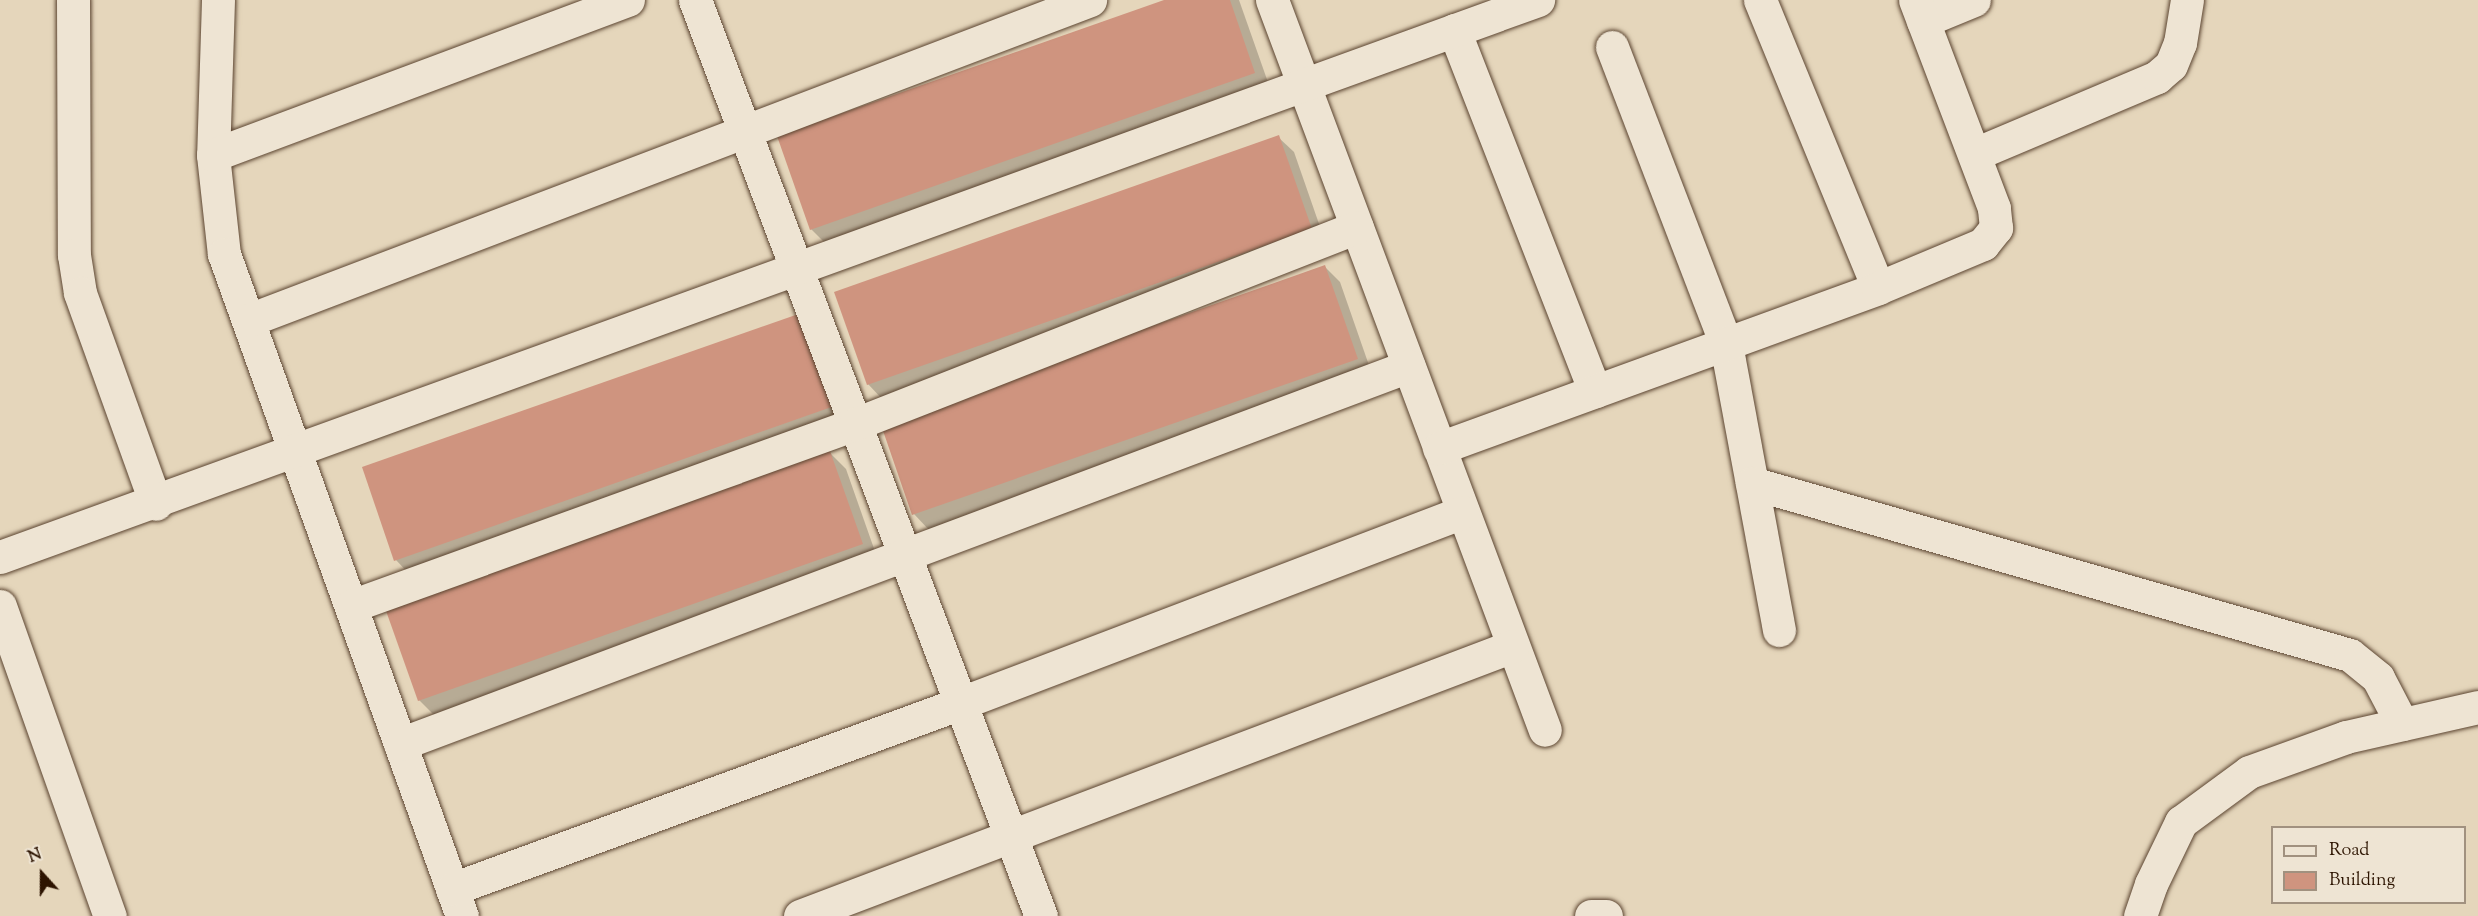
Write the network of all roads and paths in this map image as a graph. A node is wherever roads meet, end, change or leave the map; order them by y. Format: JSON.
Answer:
{"nodes":[{"id":1,"x":74,"y":0,"type":"edge"},
{"id":2,"x":218,"y":0,"type":"edge"},
{"id":3,"x":628,"y":0,"type":"edge"},
{"id":4,"x":695,"y":0,"type":"edge"},
{"id":5,"x":1090,"y":0,"type":"edge"},
{"id":6,"x":1272,"y":0,"type":"edge"},
{"id":7,"x":1538,"y":0,"type":"edge"},
{"id":8,"x":1760,"y":0,"type":"edge"},
{"id":9,"x":1974,"y":0,"type":"edge"},
{"id":10,"x":2187,"y":0,"type":"edge"},
{"id":11,"x":1919,"y":10,"type":"edge"},
{"id":12,"x":1454,"y":30,"type":"junction"},
{"id":13,"x":1612,"y":47,"type":"dead end"},
{"id":14,"x":1302,"y":84,"type":"junction"},
{"id":15,"x":745,"y":132,"type":"junction"},
{"id":16,"x":1975,"y":154,"type":"junction"},
{"id":17,"x":213,"y":155,"type":"junction"},
{"id":18,"x":1357,"y":227,"type":"junction"},
{"id":19,"x":796,"y":270,"type":"junction"},
{"id":20,"x":1878,"y":288,"type":"junction"},
{"id":21,"x":249,"y":320,"type":"junction"},
{"id":22,"x":1726,"y":344,"type":"junction"},
{"id":23,"x":1409,"y":366,"type":"junction"},
{"id":24,"x":1595,"y":391,"type":"junction"},
{"id":25,"x":855,"y":424,"type":"junction"},
{"id":26,"x":1439,"y":448,"type":"junction"},
{"id":27,"x":296,"y":452,"type":"junction"},
{"id":28,"x":1752,"y":483,"type":"junction"},
{"id":29,"x":156,"y":504,"type":"junction"},
{"id":30,"x":1463,"y":512,"type":"junction"},
{"id":31,"x":904,"y":554,"type":"junction"},
{"id":32,"x":0,"y":557,"type":"edge"},
{"id":33,"x":0,"y":606,"type":"edge"},
{"id":34,"x":351,"y":606,"type":"junction"},
{"id":35,"x":1779,"y":630,"type":"dead end"},
{"id":36,"x":1513,"y":646,"type":"junction"},
{"id":37,"x":961,"y":703,"type":"junction"},
{"id":38,"x":2478,"y":707,"type":"edge"},
{"id":39,"x":2402,"y":724,"type":"junction"},
{"id":40,"x":1545,"y":730,"type":"dead end"},
{"id":41,"x":400,"y":744,"type":"junction"},
{"id":42,"x":1010,"y":837,"type":"junction"},
{"id":43,"x":457,"y":902,"type":"edge"},
{"id":44,"x":110,"y":916,"type":"edge"},
{"id":45,"x":800,"y":916,"type":"edge"},
{"id":46,"x":1041,"y":916,"type":"edge"},
{"id":47,"x":1591,"y":916,"type":"edge"},
{"id":48,"x":1606,"y":916,"type":"edge"},
{"id":49,"x":2140,"y":916,"type":"edge"}],
"edges":[{"from":1,"to":29,"type":"street"},
{"from":2,"to":17,"type":"street"},
{"from":3,"to":17,"type":"street"},
{"from":4,"to":15,"type":"street"},
{"from":5,"to":15,"type":"street"},
{"from":6,"to":14,"type":"street"},
{"from":7,"to":12,"type":"street"},
{"from":8,"to":20,"type":"street"},
{"from":9,"to":11,"type":"street"},
{"from":10,"to":16,"type":"street"},
{"from":11,"to":16,"type":"street"},
{"from":12,"to":14,"type":"street"},
{"from":12,"to":24,"type":"street"},
{"from":13,"to":22,"type":"street"},
{"from":14,"to":18,"type":"street"},
{"from":14,"to":19,"type":"street"},
{"from":15,"to":19,"type":"street"},
{"from":15,"to":21,"type":"street"},
{"from":16,"to":20,"type":"street"},
{"from":17,"to":21,"type":"street"},
{"from":18,"to":23,"type":"street"},
{"from":18,"to":25,"type":"street"},
{"from":19,"to":25,"type":"street"},
{"from":19,"to":27,"type":"street"},
{"from":20,"to":22,"type":"street"},
{"from":21,"to":27,"type":"street"},
{"from":22,"to":24,"type":"street"},
{"from":22,"to":28,"type":"street"},
{"from":23,"to":26,"type":"street"},
{"from":23,"to":31,"type":"street"},
{"from":24,"to":26,"type":"street"},
{"from":25,"to":31,"type":"street"},
{"from":25,"to":34,"type":"street"},
{"from":26,"to":30,"type":"street"},
{"from":27,"to":29,"type":"street"},
{"from":27,"to":34,"type":"street"},
{"from":28,"to":35,"type":"street"},
{"from":28,"to":39,"type":"street"},
{"from":29,"to":32,"type":"street"},
{"from":30,"to":36,"type":"street"},
{"from":30,"to":37,"type":"street"},
{"from":31,"to":37,"type":"street"},
{"from":31,"to":41,"type":"street"},
{"from":33,"to":44,"type":"street"},
{"from":34,"to":41,"type":"street"},
{"from":36,"to":40,"type":"street"},
{"from":36,"to":42,"type":"street"},
{"from":37,"to":42,"type":"street"},
{"from":37,"to":43,"type":"street"},
{"from":38,"to":39,"type":"street"},
{"from":39,"to":49,"type":"street"},
{"from":41,"to":43,"type":"street"},
{"from":42,"to":45,"type":"street"},
{"from":42,"to":46,"type":"street"},
{"from":47,"to":48,"type":"street"}]}
